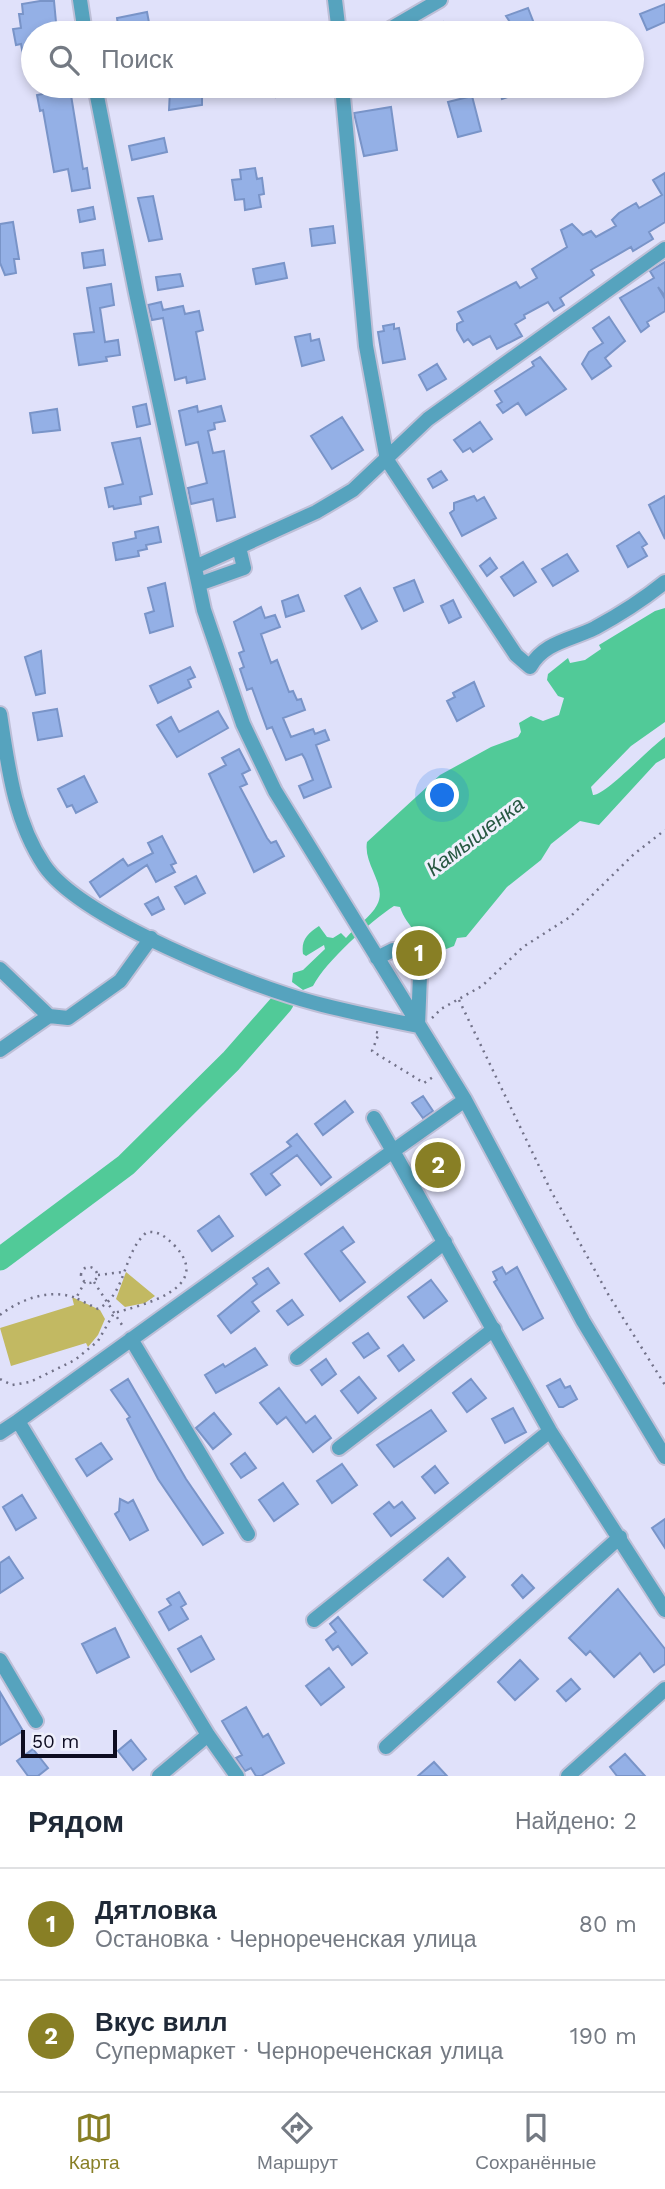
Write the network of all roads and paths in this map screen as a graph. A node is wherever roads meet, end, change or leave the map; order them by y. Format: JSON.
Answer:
{"nodes":[{"id":1,"x":80,"y":0,"type":"edge"},
{"id":2,"x":335,"y":0,"type":"edge"},
{"id":3,"x":440,"y":0,"type":"edge"},
{"id":4,"x":83,"y":21,"type":"edge"},
{"id":5,"x":337,"y":21,"type":"edge"},
{"id":6,"x":404,"y":21,"type":"edge"},
{"id":7,"x":97,"y":98,"type":"edge"},
{"id":8,"x":343,"y":98,"type":"edge"},
{"id":9,"x":665,"y":248,"type":"edge"},
{"id":10,"x":387,"y":460,"type":"junction"},
{"id":11,"x":239,"y":547,"type":"junction"},
{"id":12,"x":195,"y":567,"type":"junction"},
{"id":13,"x":665,"y":582,"type":"edge"},
{"id":14,"x":199,"y":584,"type":"junction"},
{"id":15,"x":0,"y":714,"type":"edge"},
{"id":16,"x":665,"y":830,"type":"edge"},
{"id":17,"x":151,"y":938,"type":"junction"},
{"id":18,"x":377,"y":958,"type":"junction"},
{"id":19,"x":0,"y":969,"type":"edge"},
{"id":20,"x":459,"y":1000,"type":"junction"},
{"id":21,"x":49,"y":1016,"type":"junction"},
{"id":22,"x":418,"y":1026,"type":"junction"},
{"id":23,"x":366,"y":1029,"type":"dead end"},
{"id":24,"x":428,"y":1040,"type":"junction"},
{"id":25,"x":0,"y":1050,"type":"edge"},
{"id":26,"x":438,"y":1068,"type":"dead end"},
{"id":27,"x":465,"y":1100,"type":"junction"},
{"id":28,"x":374,"y":1118,"type":"dead end"},
{"id":29,"x":393,"y":1151,"type":"junction"},
{"id":30,"x":445,"y":1242,"type":"junction"},
{"id":31,"x":123,"y":1272,"type":"junction"},
{"id":32,"x":98,"y":1276,"type":"junction"},
{"id":33,"x":85,"y":1282,"type":"junction"},
{"id":34,"x":94,"y":1282,"type":"junction"},
{"id":35,"x":76,"y":1298,"type":"junction"},
{"id":36,"x":108,"y":1304,"type":"junction"},
{"id":37,"x":114,"y":1313,"type":"junction"},
{"id":38,"x":0,"y":1315,"type":"edge"},
{"id":39,"x":494,"y":1329,"type":"junction"},
{"id":40,"x":131,"y":1339,"type":"junction"},
{"id":41,"x":297,"y":1358,"type":"dead end"},
{"id":42,"x":0,"y":1379,"type":"edge"},
{"id":43,"x":665,"y":1385,"type":"edge"},
{"id":44,"x":18,"y":1421,"type":"junction"},
{"id":45,"x":550,"y":1431,"type":"junction"},
{"id":46,"x":0,"y":1433,"type":"edge"},
{"id":47,"x":339,"y":1448,"type":"dead end"},
{"id":48,"x":665,"y":1457,"type":"edge"},
{"id":49,"x":248,"y":1534,"type":"dead end"},
{"id":50,"x":620,"y":1537,"type":"junction"},
{"id":51,"x":665,"y":1610,"type":"edge"},
{"id":52,"x":314,"y":1620,"type":"dead end"},
{"id":53,"x":0,"y":1660,"type":"edge"},
{"id":54,"x":665,"y":1689,"type":"edge"},
{"id":55,"x":36,"y":1721,"type":"dead end"},
{"id":56,"x":208,"y":1735,"type":"junction"},
{"id":57,"x":386,"y":1747,"type":"dead end"},
{"id":58,"x":159,"y":1776,"type":"edge"},
{"id":59,"x":237,"y":1776,"type":"edge"},
{"id":60,"x":568,"y":1776,"type":"edge"}],
"edges":[{"from":1,"to":4,"type":"street"},
{"from":2,"to":5,"type":"street"},
{"from":3,"to":6,"type":"street"},
{"from":7,"to":12,"type":"street"},
{"from":8,"to":10,"type":"street"},
{"from":9,"to":10,"type":"street"},
{"from":10,"to":11,"type":"street"},
{"from":10,"to":13,"type":"street"},
{"from":11,"to":12,"type":"street"},
{"from":11,"to":14,"type":"street"},
{"from":12,"to":14,"type":"street"},
{"from":14,"to":18,"type":"street"},
{"from":15,"to":17,"type":"street"},
{"from":16,"to":20,"type":"path"},
{"from":17,"to":21,"type":"street"},
{"from":17,"to":22,"type":"street"},
{"from":18,"to":22,"type":"street"},
{"from":18,"to":22,"type":"street"},
{"from":19,"to":21,"type":"street"},
{"from":20,"to":24,"type":"path"},
{"from":20,"to":43,"type":"path"},
{"from":21,"to":25,"type":"street"},
{"from":22,"to":24,"type":"street"},
{"from":23,"to":26,"type":"path"},
{"from":24,"to":27,"type":"street"},
{"from":27,"to":29,"type":"street"},
{"from":27,"to":48,"type":"street"},
{"from":28,"to":29,"type":"street"},
{"from":29,"to":30,"type":"street"},
{"from":29,"to":40,"type":"street"},
{"from":30,"to":39,"type":"street"},
{"from":30,"to":41,"type":"street"},
{"from":31,"to":32,"type":"path"},
{"from":31,"to":36,"type":"path"},
{"from":31,"to":37,"type":"path"},
{"from":32,"to":33,"type":"path"},
{"from":32,"to":34,"type":"path"},
{"from":33,"to":34,"type":"path"},
{"from":33,"to":35,"type":"path"},
{"from":34,"to":36,"type":"path"},
{"from":35,"to":36,"type":"path"},
{"from":35,"to":38,"type":"path"},
{"from":36,"to":37,"type":"path"},
{"from":37,"to":40,"type":"path"},
{"from":37,"to":42,"type":"path"},
{"from":39,"to":45,"type":"street"},
{"from":39,"to":47,"type":"street"},
{"from":40,"to":44,"type":"street"},
{"from":40,"to":49,"type":"street"},
{"from":44,"to":46,"type":"street"},
{"from":44,"to":56,"type":"street"},
{"from":45,"to":50,"type":"street"},
{"from":45,"to":52,"type":"street"},
{"from":50,"to":51,"type":"street"},
{"from":50,"to":57,"type":"street"},
{"from":53,"to":55,"type":"street"},
{"from":54,"to":60,"type":"street"},
{"from":56,"to":58,"type":"street"},
{"from":56,"to":59,"type":"street"}]}
